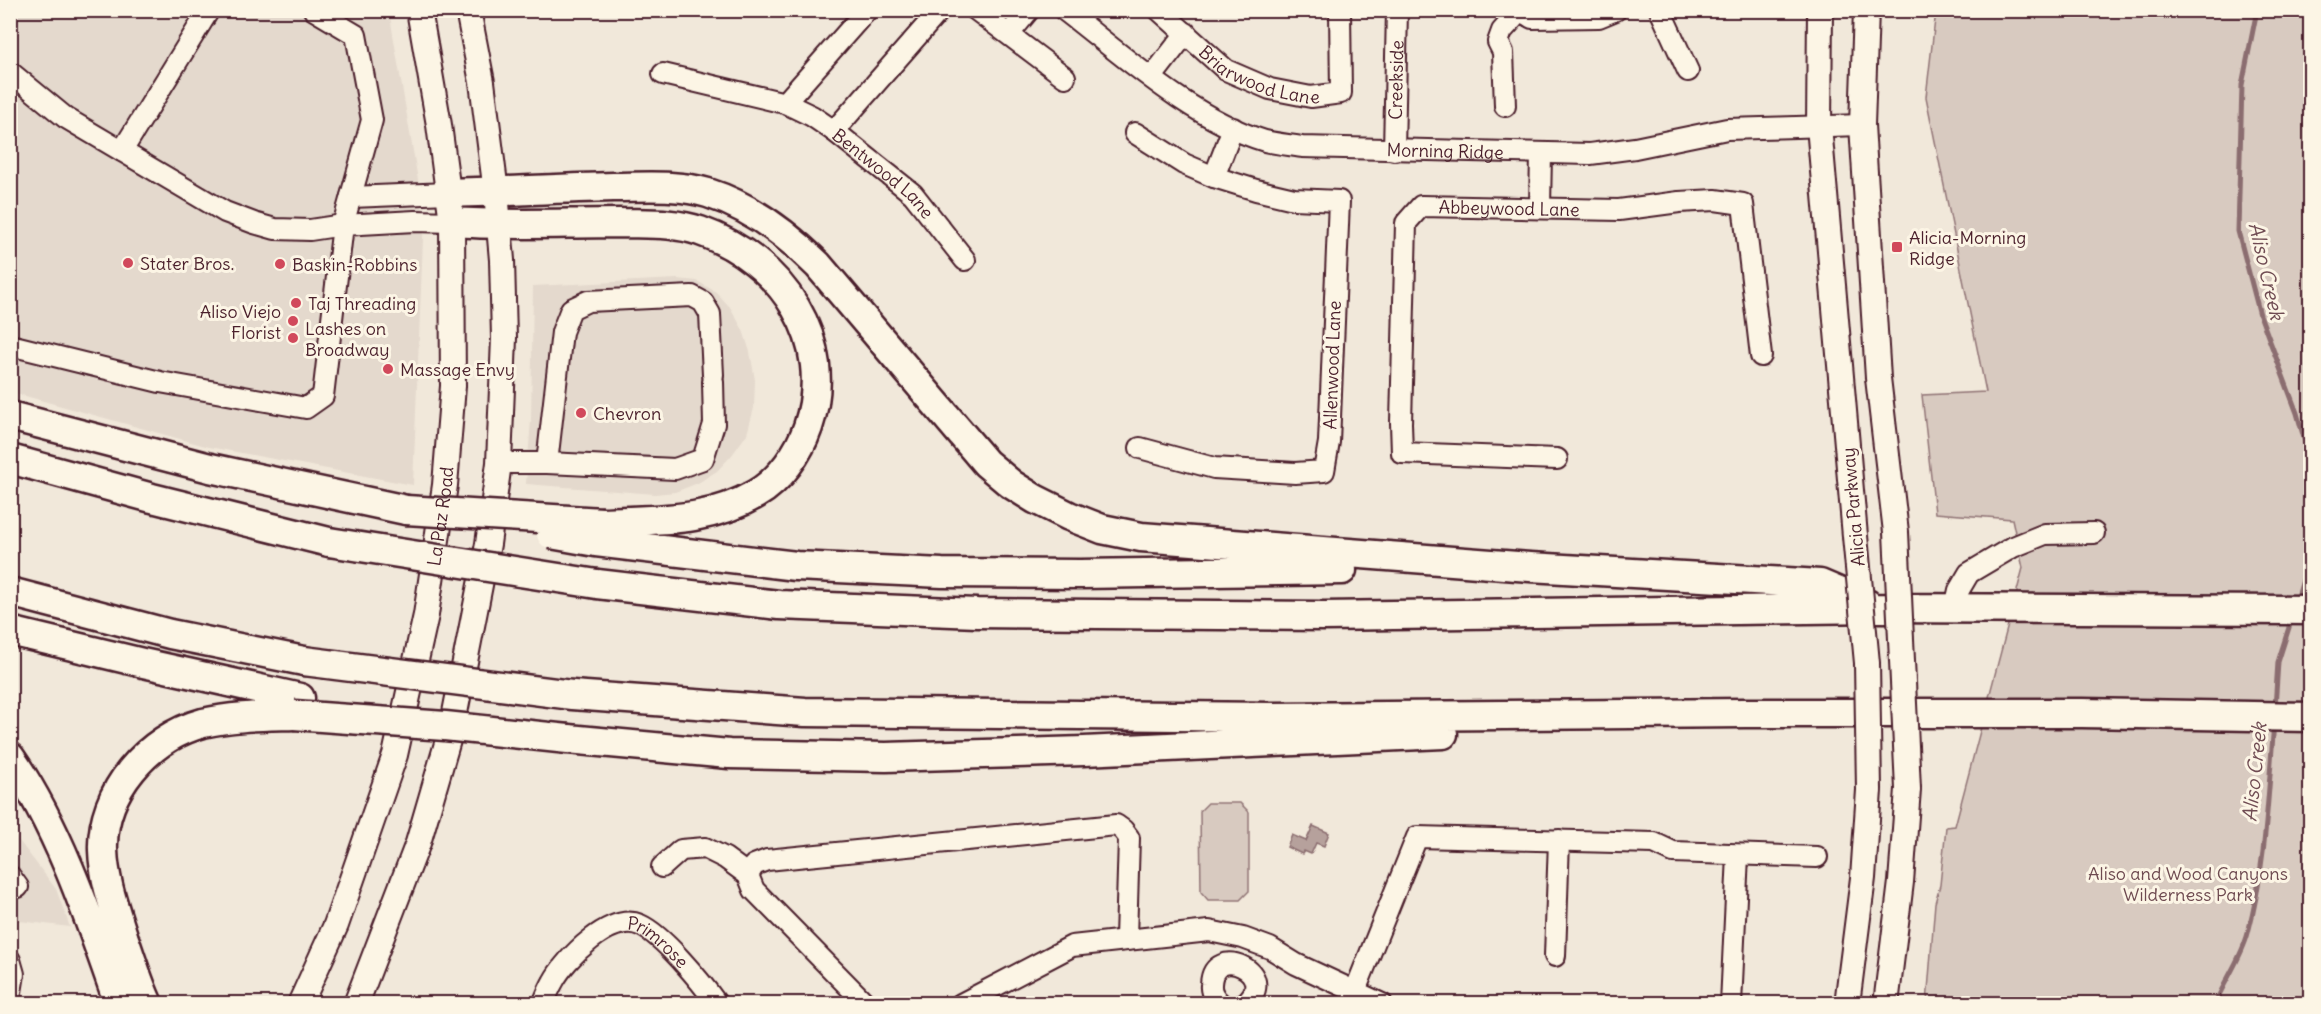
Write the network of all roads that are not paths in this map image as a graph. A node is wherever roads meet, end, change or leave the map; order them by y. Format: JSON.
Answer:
{"nodes":[{"id":1,"x":208,"y":10,"type":"edge"},
{"id":2,"x":315,"y":10,"type":"edge"},
{"id":3,"x":419,"y":10,"type":"edge"},
{"id":4,"x":468,"y":10,"type":"edge"},
{"id":5,"x":867,"y":10,"type":"edge"},
{"id":6,"x":940,"y":10,"type":"edge"},
{"id":7,"x":976,"y":10,"type":"edge"},
{"id":8,"x":1029,"y":10,"type":"edge"},
{"id":9,"x":1064,"y":10,"type":"edge"},
{"id":10,"x":1159,"y":10,"type":"edge"},
{"id":11,"x":1340,"y":10,"type":"edge"},
{"id":12,"x":1396,"y":10,"type":"edge"},
{"id":13,"x":1616,"y":10,"type":"edge"},
{"id":14,"x":1660,"y":10,"type":"edge"},
{"id":15,"x":1820,"y":10,"type":"edge"},
{"id":16,"x":1866,"y":10,"type":"edge"},
{"id":17,"x":1520,"y":11,"type":"edge"},
{"id":18,"x":1186,"y":33,"type":"junction"},
{"id":19,"x":1009,"y":34,"type":"junction"},
{"id":20,"x":1688,"y":71,"type":"dead end"},
{"id":21,"x":10,"y":72,"type":"edge"},
{"id":22,"x":663,"y":74,"type":"dead end"},
{"id":23,"x":1065,"y":77,"type":"dead end"},
{"id":24,"x":1152,"y":77,"type":"junction"},
{"id":25,"x":785,"y":103,"type":"junction"},
{"id":26,"x":1505,"y":106,"type":"dead end"},
{"id":27,"x":1862,"y":125,"type":"junction"},
{"id":28,"x":1819,"y":126,"type":"junction"},
{"id":29,"x":1233,"y":128,"type":"junction"},
{"id":30,"x":834,"y":131,"type":"junction"},
{"id":31,"x":1135,"y":133,"type":"dead end"},
{"id":32,"x":1394,"y":150,"type":"junction"},
{"id":33,"x":122,"y":151,"type":"junction"},
{"id":34,"x":1541,"y":154,"type":"junction"},
{"id":35,"x":1214,"y":177,"type":"junction"},
{"id":36,"x":496,"y":192,"type":"junction"},
{"id":37,"x":448,"y":193,"type":"junction"},
{"id":38,"x":351,"y":197,"type":"junction"},
{"id":39,"x":1540,"y":207,"type":"junction"},
{"id":40,"x":452,"y":222,"type":"junction"},
{"id":41,"x":343,"y":225,"type":"junction"},
{"id":42,"x":500,"y":226,"type":"junction"},
{"id":43,"x":965,"y":260,"type":"dead end"},
{"id":44,"x":10,"y":345,"type":"edge"},
{"id":45,"x":1761,"y":356,"type":"dead end"},
{"id":46,"x":10,"y":416,"type":"edge"},
{"id":47,"x":1140,"y":448,"type":"dead end"},
{"id":48,"x":10,"y":459,"type":"edge"},
{"id":49,"x":1557,"y":459,"type":"dead end"},
{"id":50,"x":499,"y":463,"type":"junction"},
{"id":51,"x":548,"y":463,"type":"junction"},
{"id":52,"x":599,"y":532,"type":"junction"},
{"id":53,"x":2094,"y":533,"type":"dead end"},
{"id":54,"x":1530,"y":567,"type":"junction"},
{"id":55,"x":10,"y":592,"type":"edge"},
{"id":56,"x":1877,"y":608,"type":"junction"},
{"id":57,"x":1955,"y":608,"type":"junction"},
{"id":58,"x":2310,"y":610,"type":"edge"},
{"id":59,"x":10,"y":631,"type":"edge"},
{"id":60,"x":297,"y":707,"type":"junction"},
{"id":61,"x":1745,"y":713,"type":"junction"},
{"id":62,"x":2310,"y":717,"type":"edge"},
{"id":63,"x":10,"y":757,"type":"edge"},
{"id":64,"x":1559,"y":840,"type":"junction"},
{"id":65,"x":1738,"y":855,"type":"junction"},
{"id":66,"x":1817,"y":857,"type":"dead end"},
{"id":67,"x":662,"y":867,"type":"dead end"},
{"id":68,"x":748,"y":875,"type":"junction"},
{"id":69,"x":10,"y":876,"type":"edge"},
{"id":70,"x":10,"y":886,"type":"edge"},
{"id":71,"x":1126,"y":938,"type":"junction"},
{"id":72,"x":1242,"y":938,"type":"junction"},
{"id":73,"x":1555,"y":956,"type":"dead end"},
{"id":74,"x":10,"y":960,"type":"edge"},
{"id":75,"x":1236,"y":963,"type":"junction"},
{"id":76,"x":1355,"y":991,"type":"junction"},
{"id":77,"x":10,"y":998,"type":"edge"},
{"id":78,"x":119,"y":1004,"type":"edge"},
{"id":79,"x":148,"y":1004,"type":"edge"},
{"id":80,"x":300,"y":1004,"type":"edge"},
{"id":81,"x":356,"y":1004,"type":"edge"},
{"id":82,"x":543,"y":1004,"type":"edge"},
{"id":83,"x":717,"y":1004,"type":"edge"},
{"id":84,"x":866,"y":1004,"type":"edge"},
{"id":85,"x":961,"y":1004,"type":"edge"},
{"id":86,"x":1221,"y":1004,"type":"edge"},
{"id":87,"x":1244,"y":1004,"type":"edge"},
{"id":88,"x":1382,"y":1004,"type":"edge"},
{"id":89,"x":1731,"y":1004,"type":"edge"},
{"id":90,"x":1847,"y":1004,"type":"edge"},
{"id":91,"x":1886,"y":1004,"type":"edge"}],
"edges":[{"from":1,"to":33,"type":"street"},
{"from":2,"to":38,"type":"street"},
{"from":3,"to":37,"type":"main road","name":"La Paz Road"},
{"from":4,"to":36,"type":"main road"},
{"from":5,"to":25,"type":"street"},
{"from":6,"to":30,"type":"street","name":"Bentwood Lane"},
{"from":7,"to":19,"type":"street"},
{"from":8,"to":19,"type":"street"},
{"from":9,"to":24,"type":"street","name":"Morning Ridge"},
{"from":10,"to":18,"type":"street","name":"Briarwood Lane"},
{"from":11,"to":18,"type":"street","name":"Briarwood Lane"},
{"from":12,"to":32,"type":"street","name":"Creekside"},
{"from":13,"to":17,"type":"street"},
{"from":14,"to":20,"type":"street"},
{"from":15,"to":28,"type":"main road","name":"Alicia Parkway"},
{"from":16,"to":27,"type":"main road"},
{"from":17,"to":26,"type":"street"},
{"from":18,"to":24,"type":"street","name":"Briarwood Lane"},
{"from":19,"to":23,"type":"street"},
{"from":21,"to":33,"type":"street"},
{"from":22,"to":25,"type":"street"},
{"from":24,"to":29,"type":"street","name":"Morning Ridge"},
{"from":25,"to":30,"type":"street"},
{"from":27,"to":28,"type":"street","name":"Morning Ridge"},
{"from":27,"to":91,"type":"main road","bridge":true},
{"from":28,"to":34,"type":"street","name":"Morning Ridge"},
{"from":28,"to":90,"type":"main road","name":"Alicia Parkway","bridge":true},
{"from":29,"to":32,"type":"street","name":"Morning Ridge"},
{"from":29,"to":35,"type":"street"},
{"from":30,"to":43,"type":"street","name":"Bentwood Lane"},
{"from":31,"to":35,"type":"street","name":"Allenwood Lane"},
{"from":32,"to":34,"type":"street","name":"Morning Ridge"},
{"from":33,"to":41,"type":"street"},
{"from":34,"to":39,"type":"street"},
{"from":35,"to":47,"type":"street","name":"Allenwood Lane"},
{"from":36,"to":37,"type":"highway"},
{"from":36,"to":42,"type":"main road"},
{"from":36,"to":54,"type":"highway"},
{"from":37,"to":38,"type":"street"},
{"from":37,"to":40,"type":"main road","name":"La Paz Road"},
{"from":38,"to":41,"type":"street"},
{"from":39,"to":45,"type":"street","name":"Abbeywood Lane"},
{"from":39,"to":49,"type":"street","name":"Abbeywood Lane"},
{"from":40,"to":41,"type":"street"},
{"from":40,"to":42,"type":"highway"},
{"from":40,"to":80,"type":"main road","name":"La Paz Road"},
{"from":41,"to":44,"type":"street"},
{"from":42,"to":50,"type":"main road"},
{"from":42,"to":52,"type":"highway"},
{"from":46,"to":52,"type":"highway","bridge":true},
{"from":48,"to":56,"type":"highway","bridge":true},
{"from":50,"to":51,"type":"street"},
{"from":50,"to":81,"type":"main road"},
{"from":51,"to":51,"type":"street"},
{"from":52,"to":54,"type":"highway"},
{"from":53,"to":57,"type":"street"},
{"from":54,"to":56,"type":"highway"},
{"from":55,"to":61,"type":"highway","bridge":true},
{"from":56,"to":57,"type":"highway"},
{"from":57,"to":58,"type":"highway"},
{"from":59,"to":60,"type":"highway"},
{"from":60,"to":61,"type":"highway","bridge":true},
{"from":60,"to":79,"type":"highway"},
{"from":61,"to":62,"type":"highway"},
{"from":63,"to":78,"type":"highway"},
{"from":64,"to":65,"type":"street"},
{"from":64,"to":73,"type":"street"},
{"from":64,"to":76,"type":"street"},
{"from":65,"to":66,"type":"street"},
{"from":65,"to":89,"type":"street"},
{"from":67,"to":68,"type":"street"},
{"from":68,"to":71,"type":"street"},
{"from":68,"to":84,"type":"street"},
{"from":69,"to":70,"type":"street"},
{"from":71,"to":72,"type":"street"},
{"from":71,"to":85,"type":"street"},
{"from":72,"to":75,"type":"street"},
{"from":72,"to":76,"type":"street"},
{"from":74,"to":77,"type":"street"},
{"from":75,"to":86,"type":"street"},
{"from":75,"to":87,"type":"street"},
{"from":76,"to":88,"type":"street"},
{"from":82,"to":83,"type":"street","name":"Primrose"}]}
